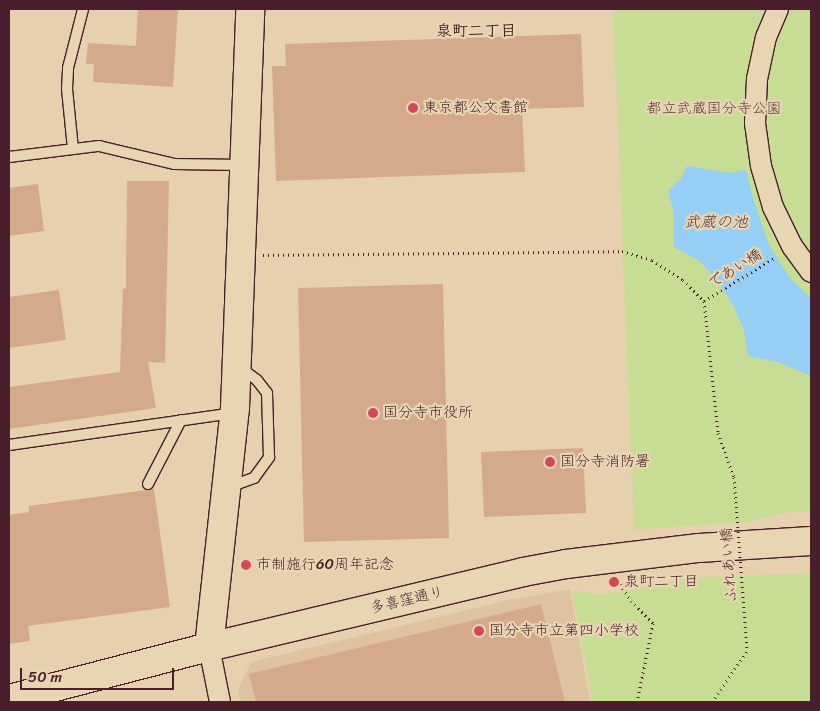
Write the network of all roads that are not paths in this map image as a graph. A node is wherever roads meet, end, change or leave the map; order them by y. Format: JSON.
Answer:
{"nodes":[{"id":1,"x":83,"y":9,"type":"edge"},
{"id":2,"x":250,"y":9,"type":"edge"},
{"id":3,"x":778,"y":9,"type":"edge"},
{"id":4,"x":73,"y":149,"type":"junction"},
{"id":5,"x":9,"y":157,"type":"edge"},
{"id":6,"x":243,"y":165,"type":"junction"},
{"id":7,"x":811,"y":272,"type":"edge"},
{"id":8,"x":236,"y":366,"type":"junction"},
{"id":9,"x":234,"y":413,"type":"junction"},
{"id":10,"x":181,"y":420,"type":"junction"},
{"id":11,"x":9,"y":445,"type":"edge"},
{"id":12,"x":148,"y":484,"type":"dead end"},
{"id":13,"x":226,"y":488,"type":"junction"},
{"id":14,"x":811,"y":541,"type":"edge"},
{"id":15,"x":209,"y":647,"type":"junction"},
{"id":16,"x":9,"y":699,"type":"edge"},
{"id":17,"x":220,"y":702,"type":"edge"}],
"edges":[{"from":1,"to":4,"type":"lane"},
{"from":2,"to":6,"type":"main road"},
{"from":3,"to":7,"type":"street"},
{"from":4,"to":5,"type":"lane"},
{"from":4,"to":6,"type":"lane"},
{"from":6,"to":8,"type":"main road"},
{"from":8,"to":9,"type":"main road"},
{"from":8,"to":13,"type":"lane"},
{"from":9,"to":10,"type":"lane"},
{"from":9,"to":13,"type":"main road"},
{"from":10,"to":11,"type":"lane"},
{"from":10,"to":12,"type":"lane"},
{"from":13,"to":15,"type":"main road"},
{"from":14,"to":15,"type":"main road","name":"多喜窪通り"},
{"from":15,"to":16,"type":"main road","name":"多喜窪通り"},
{"from":15,"to":17,"type":"street"}]}
